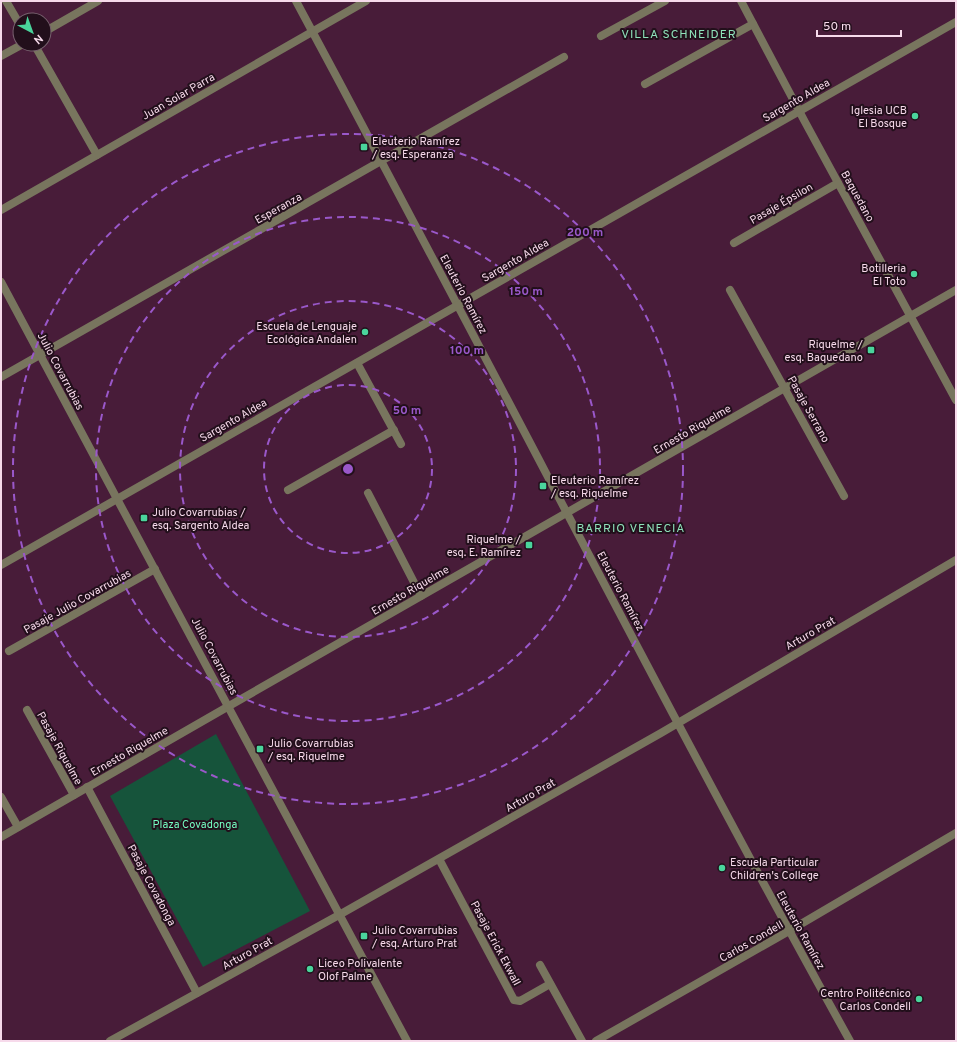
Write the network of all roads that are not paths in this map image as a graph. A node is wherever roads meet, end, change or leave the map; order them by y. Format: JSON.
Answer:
{"nodes":[{"id":1,"x":6,"y":1,"type":"edge"},
{"id":2,"x":98,"y":1,"type":"edge"},
{"id":3,"x":296,"y":1,"type":"edge"},
{"id":4,"x":366,"y":1,"type":"edge"},
{"id":5,"x":665,"y":1,"type":"edge"},
{"id":6,"x":741,"y":1,"type":"edge"},
{"id":7,"x":12,"y":12,"type":"edge"},
{"id":8,"x":956,"y":22,"type":"edge"},
{"id":9,"x":753,"y":24,"type":"junction"},
{"id":10,"x":52,"y":27,"type":"edge"},
{"id":11,"x":313,"y":32,"type":"junction"},
{"id":12,"x":601,"y":36,"type":"dead end"},
{"id":13,"x":12,"y":50,"type":"edge"},
{"id":14,"x":39,"y":52,"type":"edge"},
{"id":15,"x":1,"y":56,"type":"edge"},
{"id":16,"x":564,"y":57,"type":"dead end"},
{"id":17,"x":645,"y":84,"type":"dead end"},
{"id":18,"x":799,"y":111,"type":"junction"},
{"id":19,"x":97,"y":155,"type":"junction"},
{"id":20,"x":382,"y":162,"type":"junction"},
{"id":21,"x":838,"y":183,"type":"junction"},
{"id":22,"x":1,"y":210,"type":"edge"},
{"id":23,"x":734,"y":243,"type":"dead end"},
{"id":24,"x":1,"y":282,"type":"edge"},
{"id":25,"x":730,"y":290,"type":"dead end"},
{"id":26,"x":956,"y":290,"type":"edge"},
{"id":27,"x":458,"y":305,"type":"junction"},
{"id":28,"x":911,"y":316,"type":"junction"},
{"id":29,"x":40,"y":355,"type":"junction"},
{"id":30,"x":357,"y":363,"type":"junction"},
{"id":31,"x":1,"y":377,"type":"edge"},
{"id":32,"x":785,"y":388,"type":"junction"},
{"id":33,"x":956,"y":400,"type":"edge"},
{"id":34,"x":394,"y":430,"type":"junction"},
{"id":35,"x":402,"y":444,"type":"dead end"},
{"id":36,"x":288,"y":490,"type":"dead end"},
{"id":37,"x":368,"y":493,"type":"dead end"},
{"id":38,"x":844,"y":496,"type":"dead end"},
{"id":39,"x":118,"y":499,"type":"junction"},
{"id":40,"x":567,"y":513,"type":"junction"},
{"id":41,"x":956,"y":560,"type":"edge"},
{"id":42,"x":1,"y":566,"type":"edge"},
{"id":43,"x":155,"y":569,"type":"junction"},
{"id":44,"x":422,"y":596,"type":"junction"},
{"id":45,"x":9,"y":651,"type":"dead end"},
{"id":46,"x":229,"y":706,"type":"junction"},
{"id":47,"x":28,"y":710,"type":"dead end"},
{"id":48,"x":678,"y":724,"type":"junction"},
{"id":49,"x":87,"y":787,"type":"junction"},
{"id":50,"x":74,"y":795,"type":"junction"},
{"id":51,"x":1,"y":797,"type":"edge"},
{"id":52,"x":18,"y":827,"type":"junction"},
{"id":53,"x":956,"y":833,"type":"edge"},
{"id":54,"x":1,"y":837,"type":"edge"},
{"id":55,"x":440,"y":859,"type":"junction"},
{"id":56,"x":339,"y":915,"type":"junction"},
{"id":57,"x":789,"y":932,"type":"junction"},
{"id":58,"x":540,"y":965,"type":"dead end"},
{"id":59,"x":550,"y":984,"type":"junction"},
{"id":60,"x":197,"y":993,"type":"junction"},
{"id":61,"x":110,"y":1041,"type":"edge"},
{"id":62,"x":407,"y":1041,"type":"edge"},
{"id":63,"x":582,"y":1041,"type":"edge"},
{"id":64,"x":596,"y":1041,"type":"edge"},
{"id":65,"x":850,"y":1041,"type":"edge"}],
"edges":[{"from":1,"to":7,"type":"street"},
{"from":2,"to":10,"type":"street"},
{"from":3,"to":11,"type":"street","name":"Eleuterio Ramírez"},
{"from":4,"to":11,"type":"street","name":"Juan Solar Parra"},
{"from":5,"to":12,"type":"street"},
{"from":6,"to":9,"type":"street","name":"Baquedano"},
{"from":8,"to":18,"type":"street","name":"Sargento Aldea"},
{"from":9,"to":17,"type":"street"},
{"from":9,"to":18,"type":"street","name":"Baquedano"},
{"from":11,"to":19,"type":"street","name":"Juan Solar Parra"},
{"from":11,"to":20,"type":"street","name":"Eleuterio Ramírez"},
{"from":13,"to":15,"type":"street"},
{"from":14,"to":19,"type":"street"},
{"from":16,"to":20,"type":"street","name":"Esperanza"},
{"from":18,"to":21,"type":"street","name":"Baquedano"},
{"from":18,"to":27,"type":"street","name":"Sargento Aldea"},
{"from":19,"to":22,"type":"street","name":"Juan Solar Parra"},
{"from":20,"to":27,"type":"street","name":"Eleuterio Ramírez"},
{"from":20,"to":29,"type":"street","name":"Esperanza"},
{"from":21,"to":23,"type":"street","name":"Pasaje Épsilon"},
{"from":21,"to":28,"type":"street","name":"Baquedano"},
{"from":24,"to":29,"type":"street","name":"Julio Covarrubias"},
{"from":25,"to":32,"type":"street","name":"Pasaje Serrano"},
{"from":26,"to":28,"type":"street","name":"Ernesto Riquelme"},
{"from":27,"to":30,"type":"street","name":"Sargento Aldea"},
{"from":27,"to":40,"type":"street","name":"Eleuterio Ramírez"},
{"from":28,"to":32,"type":"street","name":"Ernesto Riquelme"},
{"from":28,"to":33,"type":"street","name":"Baquedano"},
{"from":29,"to":31,"type":"street","name":"Esperanza"},
{"from":29,"to":39,"type":"street","name":"Julio Covarrubias"},
{"from":30,"to":34,"type":"street"},
{"from":30,"to":39,"type":"street","name":"Sargento Aldea"},
{"from":32,"to":38,"type":"street","name":"Pasaje Serrano"},
{"from":32,"to":40,"type":"street","name":"Ernesto Riquelme"},
{"from":34,"to":35,"type":"street"},
{"from":34,"to":36,"type":"street"},
{"from":37,"to":44,"type":"street"},
{"from":39,"to":42,"type":"street","name":"Sargento Aldea"},
{"from":39,"to":43,"type":"street","name":"Julio Covarrubias"},
{"from":40,"to":44,"type":"street","name":"Ernesto Riquelme"},
{"from":40,"to":48,"type":"street","name":"Eleuterio Ramírez"},
{"from":41,"to":48,"type":"street","name":"Arturo Prat"},
{"from":43,"to":45,"type":"street","name":"Pasaje Julio Covarrubias"},
{"from":43,"to":46,"type":"street","name":"Julio Covarrubias"},
{"from":44,"to":46,"type":"street","name":"Ernesto Riquelme"},
{"from":46,"to":49,"type":"street","name":"Ernesto Riquelme"},
{"from":46,"to":56,"type":"street","name":"Julio Covarrubias"},
{"from":47,"to":50,"type":"street","name":"Pasaje Riquelme"},
{"from":48,"to":55,"type":"street","name":"Arturo Prat"},
{"from":48,"to":57,"type":"street","name":"Eleuterio Ramírez"},
{"from":49,"to":50,"type":"street","name":"Ernesto Riquelme"},
{"from":49,"to":60,"type":"street","name":"Pasaje Covadonga"},
{"from":50,"to":52,"type":"street","name":"Ernesto Riquelme"},
{"from":51,"to":52,"type":"street"},
{"from":52,"to":54,"type":"street","name":"Ernesto Riquelme"},
{"from":53,"to":57,"type":"street","name":"Carlos Condell"},
{"from":55,"to":56,"type":"street","name":"Arturo Prat"},
{"from":55,"to":59,"type":"street","name":"Pasaje Erick Ekwall"},
{"from":56,"to":60,"type":"street","name":"Arturo Prat"},
{"from":56,"to":62,"type":"street","name":"Julio Covarrubias"},
{"from":57,"to":64,"type":"street","name":"Carlos Condell"},
{"from":57,"to":65,"type":"street","name":"Eleuterio Ramírez"},
{"from":58,"to":59,"type":"street"},
{"from":59,"to":63,"type":"street"},
{"from":60,"to":61,"type":"street","name":"Arturo Prat"}]}
